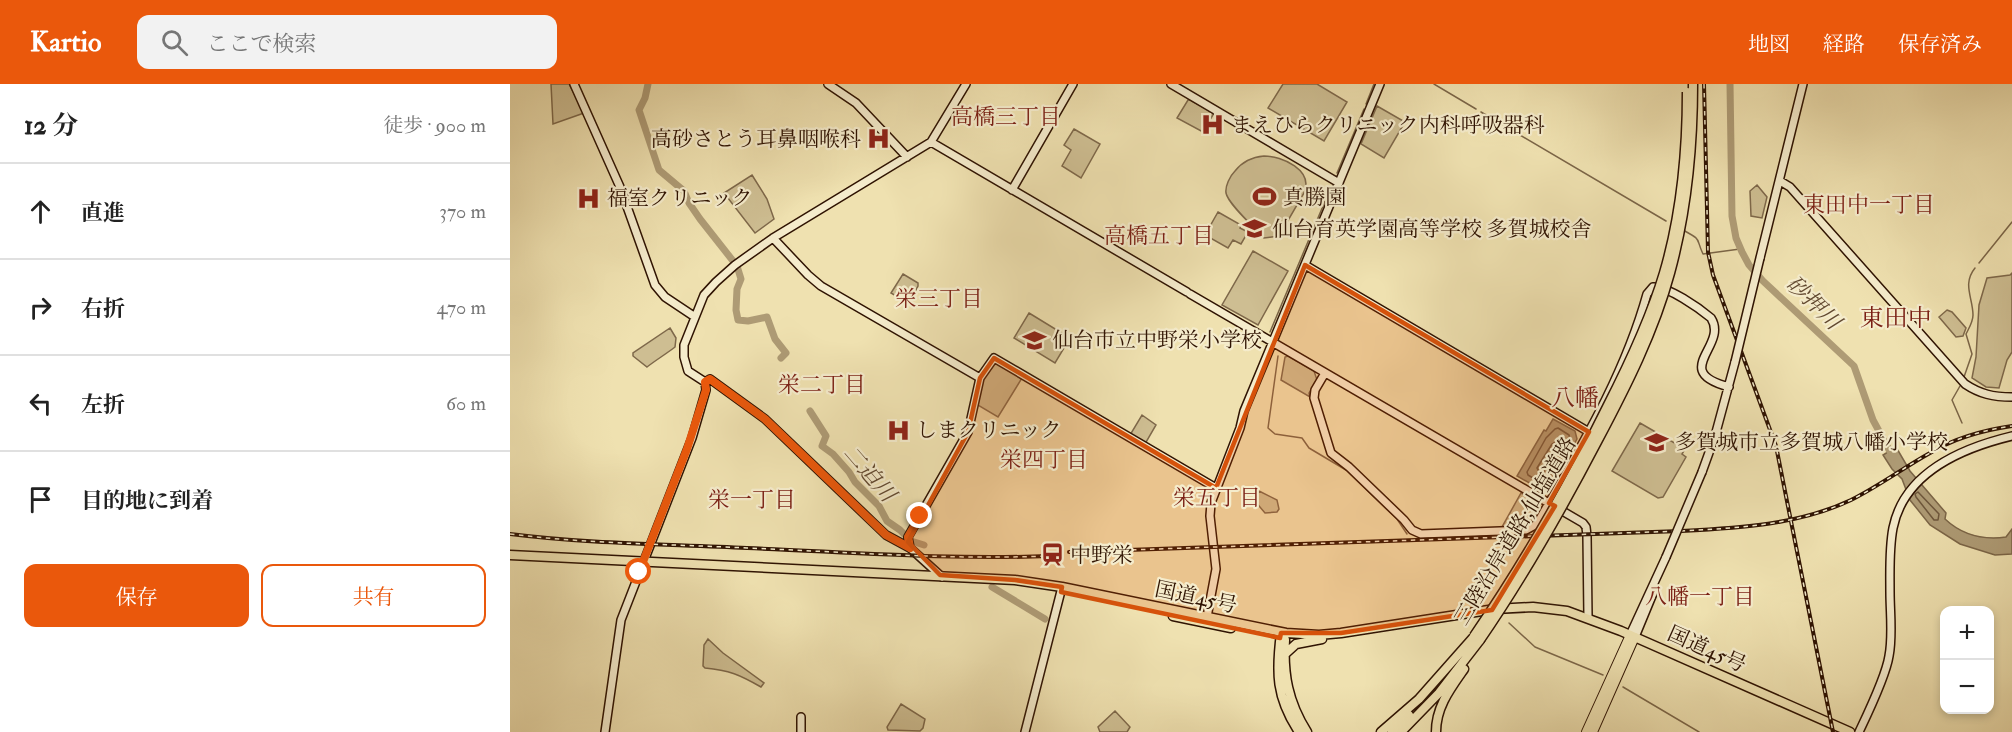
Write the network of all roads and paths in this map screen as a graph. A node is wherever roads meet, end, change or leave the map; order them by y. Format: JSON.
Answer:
{"nodes":[{"id":1,"x":574,"y":84,"type":"edge"},
{"id":2,"x":828,"y":84,"type":"edge"},
{"id":3,"x":966,"y":84,"type":"edge"},
{"id":4,"x":1073,"y":84,"type":"edge"},
{"id":5,"x":1171,"y":84,"type":"edge"},
{"id":6,"x":1380,"y":84,"type":"edge"},
{"id":7,"x":1688,"y":84,"type":"edge"},
{"id":8,"x":1693,"y":84,"type":"edge"},
{"id":9,"x":1803,"y":84,"type":"edge"},
{"id":10,"x":931,"y":142,"type":"junction"},
{"id":11,"x":907,"y":157,"type":"junction"},
{"id":12,"x":1780,"y":181,"type":"junction"},
{"id":13,"x":1339,"y":183,"type":"junction"},
{"id":14,"x":1012,"y":190,"type":"junction"},
{"id":15,"x":773,"y":238,"type":"junction"},
{"id":16,"x":1305,"y":265,"type":"junction"},
{"id":17,"x":695,"y":317,"type":"junction"},
{"id":18,"x":1272,"y":342,"type":"junction"},
{"id":19,"x":1325,"y":373,"type":"junction"},
{"id":20,"x":980,"y":378,"type":"junction"},
{"id":21,"x":705,"y":382,"type":"junction"},
{"id":22,"x":1729,"y":387,"type":"junction"},
{"id":23,"x":2012,"y":397,"type":"edge"},
{"id":24,"x":1589,"y":432,"type":"junction"},
{"id":25,"x":2012,"y":436,"type":"edge"},
{"id":26,"x":1216,"y":488,"type":"junction"},
{"id":27,"x":1549,"y":503,"type":"junction"},
{"id":28,"x":909,"y":542,"type":"junction"},
{"id":29,"x":510,"y":555,"type":"edge"},
{"id":30,"x":510,"y":560,"type":"edge"},
{"id":31,"x":641,"y":564,"type":"junction"},
{"id":32,"x":943,"y":578,"type":"junction"},
{"id":33,"x":1061,"y":589,"type":"junction"},
{"id":34,"x":1206,"y":617,"type":"junction"},
{"id":35,"x":1588,"y":617,"type":"junction"},
{"id":36,"x":1283,"y":635,"type":"junction"},
{"id":37,"x":1631,"y":638,"type":"junction"},
{"id":38,"x":1322,"y":639,"type":"junction"},
{"id":39,"x":1477,"y":639,"type":"junction"},
{"id":40,"x":1284,"y":656,"type":"junction"},
{"id":41,"x":801,"y":717,"type":"dead end"},
{"id":42,"x":605,"y":732,"type":"edge"},
{"id":43,"x":801,"y":732,"type":"edge"},
{"id":44,"x":1024,"y":732,"type":"edge"},
{"id":45,"x":1299,"y":732,"type":"edge"},
{"id":46,"x":1307,"y":732,"type":"edge"},
{"id":47,"x":1381,"y":732,"type":"edge"},
{"id":48,"x":1392,"y":732,"type":"edge"},
{"id":49,"x":1401,"y":732,"type":"edge"},
{"id":50,"x":1436,"y":732,"type":"edge"},
{"id":51,"x":1586,"y":732,"type":"edge"},
{"id":52,"x":1593,"y":732,"type":"edge"},
{"id":53,"x":1839,"y":732,"type":"edge"},
{"id":54,"x":1850,"y":732,"type":"edge"},
{"id":55,"x":1858,"y":732,"type":"edge"}],
"edges":[{"from":1,"to":17,"type":"street"},
{"from":2,"to":11,"type":"street"},
{"from":3,"to":10,"type":"street"},
{"from":4,"to":14,"type":"street"},
{"from":5,"to":13,"type":"street"},
{"from":6,"to":13,"type":"street"},
{"from":7,"to":39,"type":"highway","name":"三陸沿岸道路;仙塩道路","bridge":true},
{"from":8,"to":39,"type":"highway","name":"三陸沿岸道路;仙塩道路","bridge":true},
{"from":9,"to":12,"type":"street"},
{"from":10,"to":11,"type":"street"},
{"from":10,"to":14,"type":"street"},
{"from":11,"to":15,"type":"street"},
{"from":12,"to":22,"type":"street","bridge":true},
{"from":12,"to":23,"type":"street"},
{"from":13,"to":16,"type":"street"},
{"from":14,"to":18,"type":"street"},
{"from":15,"to":17,"type":"street"},
{"from":15,"to":20,"type":"street"},
{"from":16,"to":18,"type":"street"},
{"from":16,"to":24,"type":"street"},
{"from":17,"to":21,"type":"street"},
{"from":18,"to":19,"type":"street"},
{"from":18,"to":26,"type":"street"},
{"from":19,"to":27,"type":"street"},
{"from":19,"to":27,"type":"street"},
{"from":20,"to":26,"type":"street"},
{"from":20,"to":28,"type":"street"},
{"from":21,"to":28,"type":"street"},
{"from":21,"to":31,"type":"street"},
{"from":22,"to":24,"type":"street"},
{"from":22,"to":37,"type":"street","bridge":true},
{"from":24,"to":27,"type":"street"},
{"from":25,"to":55,"type":"street"},
{"from":26,"to":34,"type":"street"},
{"from":27,"to":35,"type":"street"},
{"from":28,"to":32,"type":"street"},
{"from":29,"to":31,"type":"highway","name":"国道45号"},
{"from":30,"to":31,"type":"highway","name":"国道45号"},
{"from":31,"to":32,"type":"highway","name":"国道45号"},
{"from":31,"to":42,"type":"street"},
{"from":32,"to":33,"type":"highway","name":"国道45号"},
{"from":33,"to":34,"type":"highway","name":"国道45号"},
{"from":33,"to":36,"type":"highway","name":"国道45号"},
{"from":33,"to":44,"type":"street"},
{"from":34,"to":36,"type":"highway","name":"国道45号"},
{"from":35,"to":36,"type":"highway","name":"国道45号"},
{"from":35,"to":37,"type":"highway","name":"国道45号"},
{"from":36,"to":38,"type":"highway","name":"国道45号"},
{"from":36,"to":40,"type":"highway"},
{"from":36,"to":45,"type":"highway"},
{"from":37,"to":38,"type":"highway","name":"国道45号"},
{"from":37,"to":51,"type":"main road"},
{"from":37,"to":52,"type":"main road"},
{"from":37,"to":53,"type":"highway","name":"国道45号"},
{"from":37,"to":54,"type":"highway","name":"国道45号"},
{"from":38,"to":40,"type":"highway"},
{"from":39,"to":47,"type":"highway"},
{"from":39,"to":48,"type":"highway","name":"三陸沿岸道路;仙塩道路"},
{"from":39,"to":49,"type":"highway","name":"三陸沿岸道路;仙塩道路"},
{"from":39,"to":50,"type":"highway"},
{"from":40,"to":46,"type":"highway"},
{"from":41,"to":43,"type":"street"}]}
